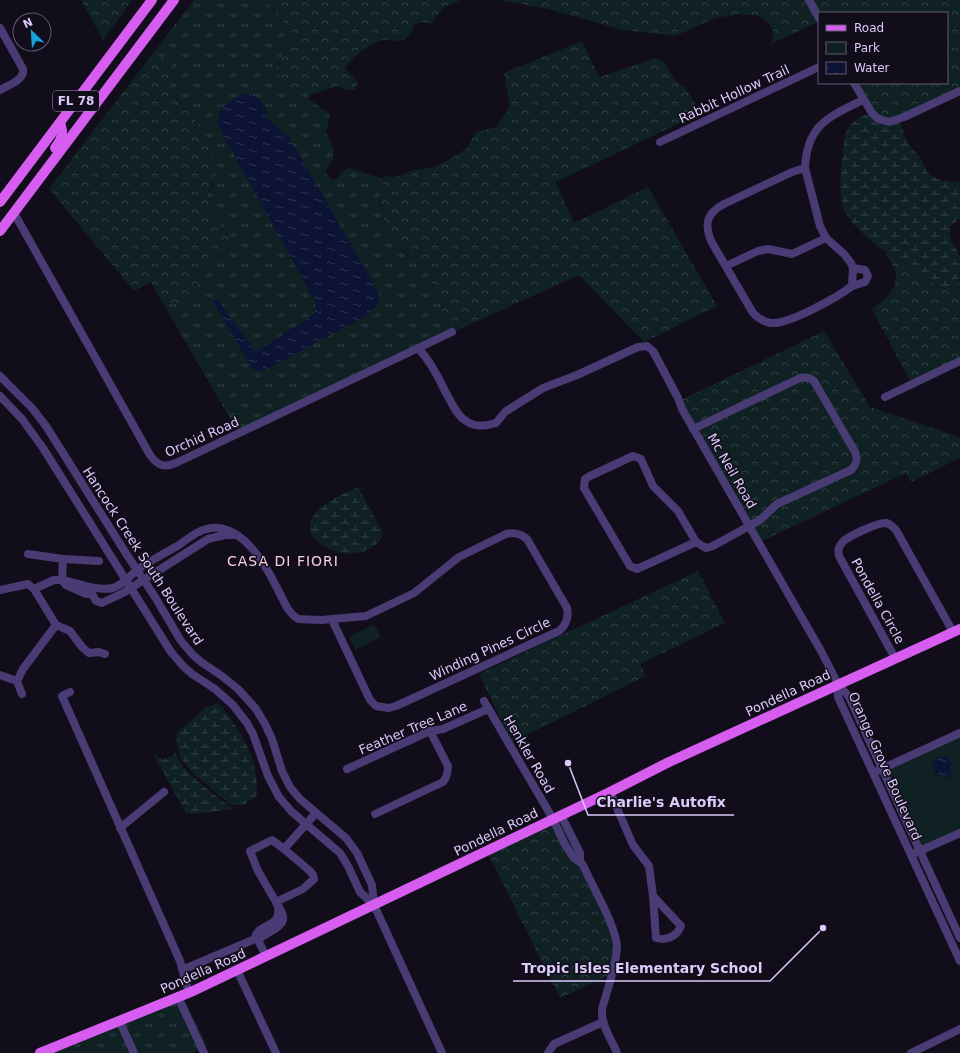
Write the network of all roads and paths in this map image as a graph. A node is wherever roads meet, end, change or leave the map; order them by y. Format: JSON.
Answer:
{"nodes":[{"id":1,"x":152,"y":0,"type":"edge"},
{"id":2,"x":174,"y":0,"type":"edge"},
{"id":3,"x":809,"y":0,"type":"edge"},
{"id":4,"x":818,"y":16,"type":"edge"},
{"id":5,"x":0,"y":28,"type":"edge"},
{"id":6,"x":818,"y":67,"type":"edge"},
{"id":7,"x":855,"y":84,"type":"edge"},
{"id":8,"x":0,"y":90,"type":"edge"},
{"id":9,"x":960,"y":91,"type":"edge"},
{"id":10,"x":863,"y":100,"type":"junction"},
{"id":11,"x":60,"y":123,"type":"junction"},
{"id":12,"x":660,"y":142,"type":"dead end"},
{"id":13,"x":805,"y":168,"type":"junction"},
{"id":14,"x":0,"y":202,"type":"edge"},
{"id":15,"x":14,"y":213,"type":"junction"},
{"id":16,"x":0,"y":222,"type":"edge"},
{"id":17,"x":0,"y":231,"type":"edge"},
{"id":18,"x":826,"y":238,"type":"junction"},
{"id":19,"x":726,"y":266,"type":"junction"},
{"id":20,"x":853,"y":268,"type":"junction"},
{"id":21,"x":852,"y":286,"type":"junction"},
{"id":22,"x":452,"y":332,"type":"dead end"},
{"id":23,"x":419,"y":349,"type":"junction"},
{"id":24,"x":960,"y":362,"type":"edge"},
{"id":25,"x":0,"y":376,"type":"edge"},
{"id":26,"x":0,"y":396,"type":"edge"},
{"id":27,"x":885,"y":397,"type":"dead end"},
{"id":28,"x":694,"y":429,"type":"junction"},
{"id":29,"x":750,"y":526,"type":"junction"},
{"id":30,"x":242,"y":538,"type":"junction"},
{"id":31,"x":696,"y":542,"type":"junction"},
{"id":32,"x":28,"y":554,"type":"dead end"},
{"id":33,"x":63,"y":559,"type":"junction"},
{"id":34,"x":99,"y":562,"type":"dead end"},
{"id":35,"x":138,"y":570,"type":"junction"},
{"id":36,"x":144,"y":580,"type":"junction"},
{"id":37,"x":63,"y":581,"type":"junction"},
{"id":38,"x":128,"y":584,"type":"junction"},
{"id":39,"x":34,"y":589,"type":"junction"},
{"id":40,"x":0,"y":590,"type":"edge"},
{"id":41,"x":333,"y":619,"type":"junction"},
{"id":42,"x":56,"y":624,"type":"junction"},
{"id":43,"x":957,"y":630,"type":"edge"},
{"id":44,"x":184,"y":645,"type":"junction"},
{"id":45,"x":171,"y":652,"type":"junction"},
{"id":46,"x":105,"y":654,"type":"dead end"},
{"id":47,"x":895,"y":658,"type":"junction"},
{"id":48,"x":0,"y":675,"type":"edge"},
{"id":49,"x":17,"y":681,"type":"junction"},
{"id":50,"x":838,"y":684,"type":"junction"},
{"id":51,"x":70,"y":692,"type":"dead end"},
{"id":52,"x":22,"y":694,"type":"dead end"},
{"id":53,"x":484,"y":701,"type":"dead end"},
{"id":54,"x":488,"y":709,"type":"junction"},
{"id":55,"x":430,"y":732,"type":"junction"},
{"id":56,"x":960,"y":733,"type":"edge"},
{"id":57,"x":866,"y":735,"type":"junction"},
{"id":58,"x":858,"y":739,"type":"junction"},
{"id":59,"x":347,"y":769,"type":"dead end"},
{"id":60,"x":882,"y":769,"type":"junction"},
{"id":61,"x":873,"y":773,"type":"junction"},
{"id":62,"x":164,"y":792,"type":"dead end"},
{"id":63,"x":610,"y":792,"type":"junction"},
{"id":64,"x":316,"y":812,"type":"junction"},
{"id":65,"x":375,"y":814,"type":"dead end"},
{"id":66,"x":557,"y":818,"type":"junction"},
{"id":67,"x":306,"y":824,"type":"junction"},
{"id":68,"x":120,"y":828,"type":"junction"},
{"id":69,"x":960,"y":833,"type":"edge"},
{"id":70,"x":284,"y":849,"type":"junction"},
{"id":71,"x":920,"y":851,"type":"junction"},
{"id":72,"x":911,"y":855,"type":"junction"},
{"id":73,"x":653,"y":896,"type":"junction"},
{"id":74,"x":277,"y":905,"type":"junction"},
{"id":75,"x":374,"y":905,"type":"junction"},
{"id":76,"x":957,"y":925,"type":"edge"},
{"id":77,"x":946,"y":930,"type":"junction"},
{"id":78,"x":960,"y":938,"type":"edge"},
{"id":79,"x":256,"y":939,"type":"junction"},
{"id":80,"x":266,"y":956,"type":"junction"},
{"id":81,"x":960,"y":961,"type":"edge"},
{"id":82,"x":182,"y":969,"type":"junction"},
{"id":83,"x":237,"y":970,"type":"junction"},
{"id":84,"x":189,"y":993,"type":"junction"},
{"id":85,"x":178,"y":997,"type":"junction"},
{"id":86,"x":119,"y":1020,"type":"junction"},
{"id":87,"x":603,"y":1022,"type":"junction"},
{"id":88,"x":960,"y":1029,"type":"edge"},
{"id":89,"x":922,"y":1051,"type":"edge"},
{"id":90,"x":40,"y":1053,"type":"edge"},
{"id":91,"x":134,"y":1053,"type":"edge"},
{"id":92,"x":204,"y":1053,"type":"edge"},
{"id":93,"x":276,"y":1053,"type":"edge"},
{"id":94,"x":442,"y":1053,"type":"edge"},
{"id":95,"x":548,"y":1053,"type":"edge"},
{"id":96,"x":617,"y":1053,"type":"edge"},
{"id":97,"x":911,"y":1053,"type":"edge"}],
"edges":[{"from":1,"to":11,"type":"main road","number":"FL 78"},
{"from":2,"to":15,"type":"main road","number":"FL 78"},
{"from":3,"to":4,"type":"street"},
{"from":5,"to":8,"type":"street"},
{"from":6,"to":12,"type":"street","name":"Rabbit Hollow Trail"},
{"from":7,"to":10,"type":"street"},
{"from":9,"to":10,"type":"street"},
{"from":10,"to":13,"type":"street"},
{"from":11,"to":14,"type":"main road","number":"FL 78"},
{"from":11,"to":16,"type":"main road"},
{"from":13,"to":18,"type":"street"},
{"from":13,"to":19,"type":"street"},
{"from":15,"to":17,"type":"main road","number":"FL 78"},
{"from":15,"to":23,"type":"street","name":"Orchid Road"},
{"from":18,"to":19,"type":"street"},
{"from":18,"to":20,"type":"street"},
{"from":19,"to":21,"type":"street"},
{"from":20,"to":21,"type":"street"},
{"from":20,"to":21,"type":"street"},
{"from":22,"to":23,"type":"street","name":"Orchid Road"},
{"from":23,"to":28,"type":"street","name":"Mc Neil Road"},
{"from":24,"to":27,"type":"street"},
{"from":25,"to":35,"type":"street","name":"Hancock Creek South Boulevard"},
{"from":26,"to":38,"type":"street","name":"Hancock Creek South Boulevard"},
{"from":28,"to":29,"type":"street","name":"Mc Neil Road"},
{"from":28,"to":29,"type":"street"},
{"from":29,"to":31,"type":"street"},
{"from":29,"to":50,"type":"street","name":"Mc Neil Road"},
{"from":30,"to":35,"type":"street","name":"Winding Pines Circle"},
{"from":30,"to":36,"type":"street"},
{"from":30,"to":41,"type":"street","name":"Winding Pines Circle"},
{"from":31,"to":31,"type":"street"},
{"from":32,"to":33,"type":"street"},
{"from":33,"to":34,"type":"street"},
{"from":33,"to":37,"type":"street"},
{"from":35,"to":36,"type":"street","name":"Hancock Creek South Boulevard"},
{"from":35,"to":38,"type":"street","name":"Winding Pines Circle"},
{"from":36,"to":38,"type":"street"},
{"from":36,"to":44,"type":"street","name":"Hancock Creek South Boulevard"},
{"from":37,"to":38,"type":"street"},
{"from":37,"to":38,"type":"street"},
{"from":37,"to":39,"type":"street"},
{"from":38,"to":45,"type":"street","name":"Hancock Creek South Boulevard"},
{"from":39,"to":40,"type":"street"},
{"from":39,"to":42,"type":"street"},
{"from":41,"to":41,"type":"street","name":"Winding Pines Circle"},
{"from":42,"to":46,"type":"street"},
{"from":42,"to":49,"type":"street"},
{"from":43,"to":47,"type":"main road","name":"Pondella Road"},
{"from":43,"to":47,"type":"street","name":"Pondella Circle"},
{"from":44,"to":45,"type":"street"},
{"from":44,"to":64,"type":"street","name":"Hancock Creek South Boulevard"},
{"from":45,"to":67,"type":"street","name":"Hancock Creek South Boulevard"},
{"from":47,"to":50,"type":"main road","name":"Pondella Road"},
{"from":48,"to":49,"type":"street"},
{"from":49,"to":52,"type":"street"},
{"from":50,"to":57,"type":"street","name":"Orange Grove Boulevard"},
{"from":50,"to":58,"type":"street","name":"Orange Grove Boulevard"},
{"from":50,"to":63,"type":"main road","name":"Pondella Road"},
{"from":51,"to":68,"type":"street"},
{"from":53,"to":54,"type":"street","name":"Henkler Road"},
{"from":54,"to":55,"type":"street","name":"Feather Tree Lane"},
{"from":54,"to":66,"type":"street","name":"Henkler Road"},
{"from":55,"to":59,"type":"street","name":"Feather Tree Lane"},
{"from":55,"to":65,"type":"street"},
{"from":56,"to":60,"type":"street"},
{"from":57,"to":58,"type":"street"},
{"from":57,"to":60,"type":"street","name":"Orange Grove Boulevard"},
{"from":58,"to":61,"type":"street","name":"Orange Grove Boulevard"},
{"from":60,"to":61,"type":"street"},
{"from":60,"to":71,"type":"street","name":"Orange Grove Boulevard"},
{"from":61,"to":72,"type":"street","name":"Orange Grove Boulevard"},
{"from":62,"to":68,"type":"street"},
{"from":63,"to":66,"type":"main road","name":"Pondella Road"},
{"from":63,"to":73,"type":"street"},
{"from":64,"to":67,"type":"street"},
{"from":64,"to":75,"type":"street","name":"Hancock Creek South Boulevard"},
{"from":66,"to":75,"type":"main road","name":"Pondella Road"},
{"from":66,"to":87,"type":"street","name":"Henkler Road"},
{"from":67,"to":70,"type":"street"},
{"from":67,"to":75,"type":"street","name":"Hancock Creek South Boulevard"},
{"from":68,"to":82,"type":"street"},
{"from":69,"to":71,"type":"street"},
{"from":70,"to":74,"type":"street"},
{"from":70,"to":74,"type":"street"},
{"from":71,"to":72,"type":"street"},
{"from":71,"to":76,"type":"street","name":"Orange Grove Boulevard"},
{"from":72,"to":77,"type":"street","name":"Orange Grove Boulevard"},
{"from":73,"to":73,"type":"street"},
{"from":74,"to":79,"type":"street"},
{"from":75,"to":80,"type":"main road","name":"Pondella Road"},
{"from":75,"to":94,"type":"street"},
{"from":76,"to":77,"type":"street"},
{"from":76,"to":78,"type":"street","name":"Orange Grove Boulevard"},
{"from":77,"to":81,"type":"street","name":"Orange Grove Boulevard"},
{"from":79,"to":80,"type":"street"},
{"from":79,"to":82,"type":"street"},
{"from":80,"to":83,"type":"main road","name":"Pondella Road"},
{"from":82,"to":84,"type":"street"},
{"from":83,"to":84,"type":"main road","name":"Pondella Road"},
{"from":83,"to":93,"type":"street"},
{"from":84,"to":85,"type":"main road","name":"Pondella Road"},
{"from":85,"to":86,"type":"main road","name":"Pondella Road"},
{"from":85,"to":92,"type":"street"},
{"from":86,"to":90,"type":"main road","name":"Pondella Road"},
{"from":86,"to":91,"type":"street"},
{"from":87,"to":95,"type":"street"},
{"from":87,"to":96,"type":"street"},
{"from":88,"to":89,"type":"street"},
{"from":89,"to":97,"type":"street"}]}
